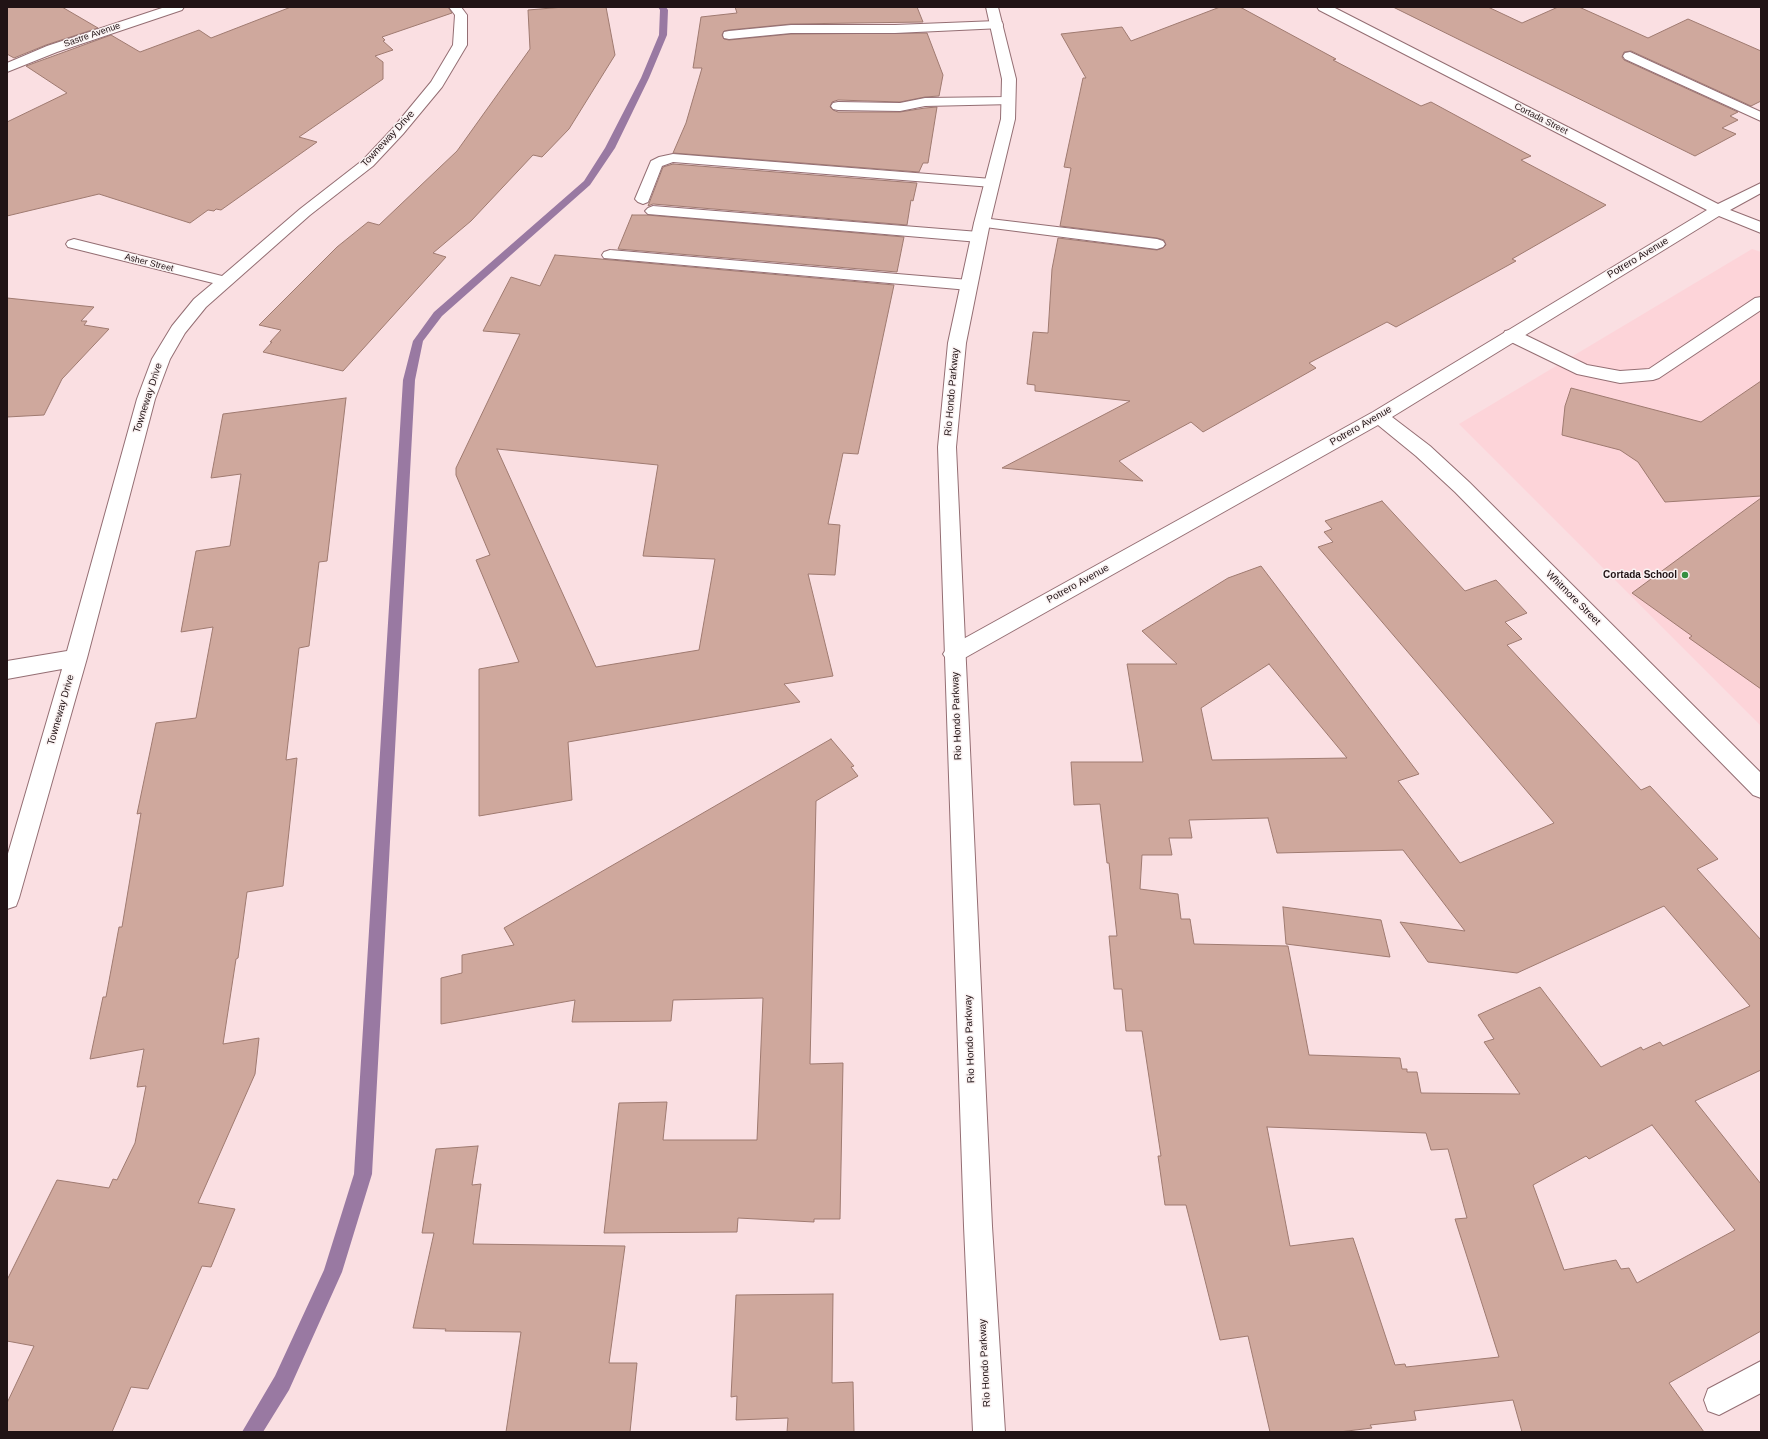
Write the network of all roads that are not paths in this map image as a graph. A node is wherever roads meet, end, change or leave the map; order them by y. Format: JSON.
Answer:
{"nodes":[{"id":1,"x":178,"y":7,"type":"edge"},
{"id":2,"x":455,"y":7,"type":"edge"},
{"id":3,"x":1323,"y":7,"type":"edge"},
{"id":4,"x":994,"y":16,"type":"edge"},
{"id":5,"x":728,"y":35,"type":"dead end"},
{"id":6,"x":1630,"y":56,"type":"dead end"},
{"id":7,"x":7,"y":68,"type":"edge"},
{"id":8,"x":1008,"y":101,"type":"junction"},
{"id":9,"x":838,"y":106,"type":"dead end"},
{"id":10,"x":1761,"y":117,"type":"edge"},
{"id":11,"x":992,"y":183,"type":"junction"},
{"id":12,"x":1761,"y":187,"type":"edge"},
{"id":13,"x":642,"y":199,"type":"dead end"},
{"id":14,"x":1718,"y":210,"type":"junction"},
{"id":15,"x":653,"y":211,"type":"dead end"},
{"id":16,"x":1761,"y":228,"type":"edge"},
{"id":17,"x":981,"y":230,"type":"junction"},
{"id":18,"x":74,"y":244,"type":"dead end"},
{"id":19,"x":1157,"y":244,"type":"dead end"},
{"id":20,"x":610,"y":255,"type":"dead end"},
{"id":21,"x":224,"y":281,"type":"junction"},
{"id":22,"x":969,"y":285,"type":"junction"},
{"id":23,"x":1761,"y":302,"type":"edge"},
{"id":24,"x":1511,"y":335,"type":"junction"},
{"id":25,"x":1379,"y":416,"type":"junction"},
{"id":26,"x":954,"y":654,"type":"junction"},
{"id":27,"x":76,"y":658,"type":"junction"},
{"id":28,"x":7,"y":670,"type":"edge"},
{"id":29,"x":1761,"y":788,"type":"edge"},
{"id":30,"x":7,"y":898,"type":"edge"},
{"id":31,"x":1761,"y":1376,"type":"edge"},
{"id":32,"x":1719,"y":1400,"type":"dead end"},
{"id":33,"x":989,"y":1432,"type":"edge"}],
"edges":[{"from":1,"to":7,"type":"street","name":"Sastre Avenue"},
{"from":2,"to":21,"type":"street","name":"Towneway Drive"},
{"from":3,"to":14,"type":"street","name":"Cortada Street"},
{"from":4,"to":5,"type":"street"},
{"from":4,"to":8,"type":"street","name":"Rio Hondo Parkway"},
{"from":6,"to":10,"type":"street"},
{"from":8,"to":9,"type":"street"},
{"from":8,"to":11,"type":"street","name":"Rio Hondo Parkway"},
{"from":11,"to":13,"type":"street"},
{"from":11,"to":17,"type":"street","name":"Rio Hondo Parkway"},
{"from":12,"to":14,"type":"street","name":"Potrero Avenue"},
{"from":14,"to":16,"type":"street","name":"Cortada Street"},
{"from":14,"to":24,"type":"street","name":"Potrero Avenue"},
{"from":15,"to":17,"type":"street"},
{"from":17,"to":19,"type":"street"},
{"from":17,"to":22,"type":"street","name":"Rio Hondo Parkway"},
{"from":18,"to":21,"type":"street","name":"Asher Street"},
{"from":20,"to":22,"type":"street"},
{"from":21,"to":27,"type":"street","name":"Towneway Drive"},
{"from":22,"to":26,"type":"street","name":"Rio Hondo Parkway"},
{"from":23,"to":24,"type":"street"},
{"from":24,"to":25,"type":"street","name":"Potrero Avenue"},
{"from":25,"to":26,"type":"street","name":"Potrero Avenue"},
{"from":25,"to":29,"type":"street","name":"Whitmore Street"},
{"from":26,"to":33,"type":"street","name":"Rio Hondo Parkway"},
{"from":27,"to":28,"type":"street"},
{"from":27,"to":30,"type":"street","name":"Towneway Drive"},
{"from":31,"to":32,"type":"street"}]}
